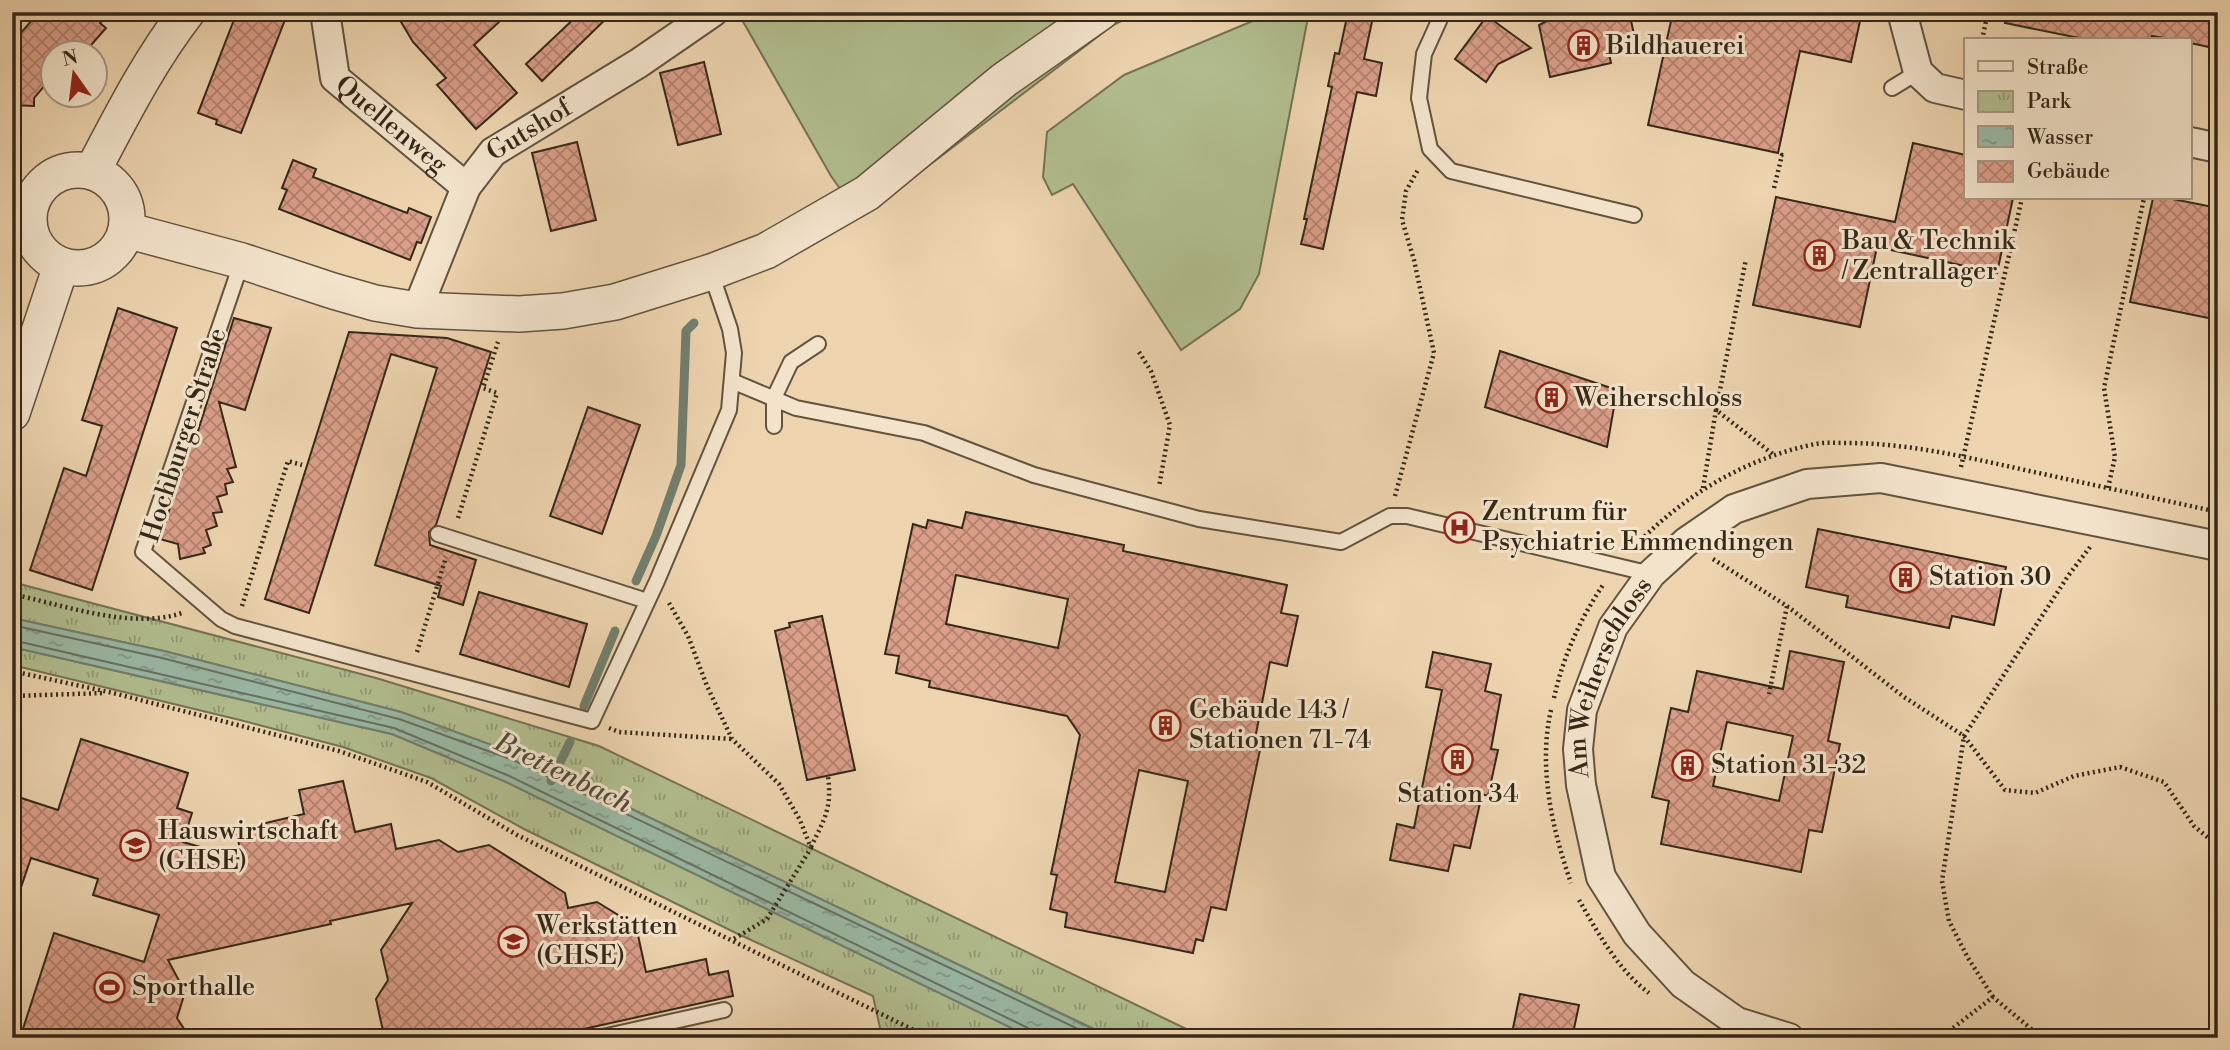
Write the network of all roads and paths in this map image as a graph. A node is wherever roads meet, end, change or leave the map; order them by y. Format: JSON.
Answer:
{"nodes":[{"id":1,"x":187,"y":12,"type":"edge"},
{"id":2,"x":325,"y":12,"type":"edge"},
{"id":3,"x":713,"y":12,"type":"edge"},
{"id":4,"x":1101,"y":12,"type":"edge"},
{"id":5,"x":1443,"y":12,"type":"edge"},
{"id":6,"x":1902,"y":12,"type":"edge"},
{"id":7,"x":1988,"y":12,"type":"edge"},
{"id":8,"x":1982,"y":38,"type":"edge"},
{"id":9,"x":1919,"y":72,"type":"junction"},
{"id":10,"x":1892,"y":88,"type":"dead end"},
{"id":11,"x":1964,"y":95,"type":"edge"},
{"id":12,"x":2192,"y":142,"type":"edge"},
{"id":13,"x":2218,"y":148,"type":"edge"},
{"id":14,"x":1430,"y":149,"type":"junction"},
{"id":15,"x":1786,"y":156,"type":"dead end"},
{"id":16,"x":92,"y":172,"type":"junction"},
{"id":17,"x":466,"y":187,"type":"junction"},
{"id":18,"x":1774,"y":188,"type":"dead end"},
{"id":19,"x":2022,"y":200,"type":"edge"},
{"id":20,"x":2144,"y":200,"type":"edge"},
{"id":21,"x":21,"y":205,"type":"edge"},
{"id":22,"x":1634,"y":215,"type":"dead end"},
{"id":23,"x":126,"y":230,"type":"junction"},
{"id":24,"x":1746,"y":259,"type":"dead end"},
{"id":25,"x":242,"y":261,"type":"junction"},
{"id":26,"x":61,"y":266,"type":"junction"},
{"id":27,"x":711,"y":272,"type":"junction"},
{"id":28,"x":417,"y":310,"type":"junction"},
{"id":29,"x":818,"y":344,"type":"dead end"},
{"id":30,"x":495,"y":351,"type":"dead end"},
{"id":31,"x":1139,"y":352,"type":"dead end"},
{"id":32,"x":489,"y":370,"type":"dead end"},
{"id":33,"x":732,"y":381,"type":"junction"},
{"id":34,"x":774,"y":398,"type":"junction"},
{"id":35,"x":1716,"y":410,"type":"junction"},
{"id":36,"x":12,"y":413,"type":"edge"},
{"id":37,"x":774,"y":426,"type":"dead end"},
{"id":38,"x":1775,"y":455,"type":"junction"},
{"id":39,"x":1963,"y":456,"type":"junction"},
{"id":40,"x":302,"y":465,"type":"dead end"},
{"id":41,"x":1703,"y":488,"type":"junction"},
{"id":42,"x":2108,"y":488,"type":"junction"},
{"id":43,"x":1955,"y":492,"type":"junction"},
{"id":44,"x":1155,"y":508,"type":"junction"},
{"id":45,"x":2218,"y":512,"type":"edge"},
{"id":46,"x":1390,"y":516,"type":"junction"},
{"id":47,"x":2107,"y":525,"type":"junction"},
{"id":48,"x":438,"y":534,"type":"dead end"},
{"id":49,"x":1686,"y":542,"type":"junction"},
{"id":50,"x":2218,"y":546,"type":"edge"},
{"id":51,"x":1616,"y":566,"type":"junction"},
{"id":52,"x":1651,"y":574,"type":"junction"},
{"id":53,"x":657,"y":581,"type":"junction"},
{"id":54,"x":12,"y":594,"type":"edge"},
{"id":55,"x":647,"y":601,"type":"junction"},
{"id":56,"x":206,"y":605,"type":"junction"},
{"id":57,"x":1787,"y":606,"type":"junction"},
{"id":58,"x":235,"y":626,"type":"junction"},
{"id":59,"x":12,"y":671,"type":"edge"},
{"id":60,"x":113,"y":693,"type":"junction"},
{"id":61,"x":1769,"y":694,"type":"dead end"},
{"id":62,"x":12,"y":696,"type":"edge"},
{"id":63,"x":592,"y":721,"type":"junction"},
{"id":64,"x":1964,"y":736,"type":"junction"},
{"id":65,"x":732,"y":739,"type":"junction"},
{"id":66,"x":828,"y":776,"type":"dead end"},
{"id":67,"x":2218,"y":846,"type":"edge"},
{"id":68,"x":811,"y":848,"type":"junction"},
{"id":69,"x":731,"y":940,"type":"junction"},
{"id":70,"x":1653,"y":996,"type":"dead end"},
{"id":71,"x":1993,"y":997,"type":"junction"},
{"id":72,"x":724,"y":1010,"type":"dead end"},
{"id":73,"x":598,"y":1038,"type":"edge"},
{"id":74,"x":930,"y":1038,"type":"edge"},
{"id":75,"x":1789,"y":1038,"type":"edge"},
{"id":76,"x":1940,"y":1038,"type":"edge"},
{"id":77,"x":2042,"y":1038,"type":"edge"}],
"edges":[{"from":1,"to":16,"type":"street"},
{"from":2,"to":17,"type":"street","name":"Quellenweg"},
{"from":3,"to":17,"type":"street","name":"Gutshof"},
{"from":4,"to":27,"type":"street"},
{"from":5,"to":14,"type":"lane"},
{"from":6,"to":9,"type":"street"},
{"from":7,"to":8,"type":"path"},
{"from":9,"to":10,"type":"lane"},
{"from":9,"to":11,"type":"street"},
{"from":12,"to":13,"type":"street"},
{"from":14,"to":22,"type":"lane"},
{"from":14,"to":46,"type":"path"},
{"from":15,"to":18,"type":"path"},
{"from":16,"to":21,"type":"street"},
{"from":16,"to":23,"type":"street"},
{"from":17,"to":28,"type":"street","name":"Gutshof"},
{"from":19,"to":39,"type":"path"},
{"from":20,"to":42,"type":"path"},
{"from":21,"to":26,"type":"street"},
{"from":23,"to":25,"type":"street"},
{"from":23,"to":26,"type":"street"},
{"from":24,"to":35,"type":"path"},
{"from":25,"to":28,"type":"street"},
{"from":25,"to":56,"type":"lane","name":"Hochburger Straße"},
{"from":26,"to":36,"type":"street"},
{"from":27,"to":28,"type":"street"},
{"from":27,"to":33,"type":"lane"},
{"from":29,"to":34,"type":"lane"},
{"from":30,"to":32,"type":"path"},
{"from":31,"to":44,"type":"path"},
{"from":33,"to":34,"type":"lane"},
{"from":33,"to":53,"type":"lane"},
{"from":34,"to":37,"type":"lane"},
{"from":34,"to":44,"type":"lane"},
{"from":35,"to":38,"type":"path"},
{"from":35,"to":41,"type":"path"},
{"from":38,"to":39,"type":"path"},
{"from":38,"to":41,"type":"path"},
{"from":39,"to":42,"type":"path"},
{"from":39,"to":43,"type":"path"},
{"from":40,"to":58,"type":"path"},
{"from":41,"to":51,"type":"path"},
{"from":42,"to":45,"type":"path"},
{"from":43,"to":47,"type":"street","name":"Am Weiherschloss"},
{"from":43,"to":49,"type":"street","name":"Am Weiherschloss"},
{"from":44,"to":46,"type":"lane"},
{"from":46,"to":51,"type":"lane"},
{"from":47,"to":50,"type":"street","name":"Am Weiherschloss"},
{"from":47,"to":64,"type":"path"},
{"from":48,"to":55,"type":"lane"},
{"from":49,"to":52,"type":"street","name":"Am Weiherschloss"},
{"from":49,"to":57,"type":"path"},
{"from":51,"to":52,"type":"lane"},
{"from":51,"to":70,"type":"path"},
{"from":52,"to":75,"type":"street","name":"Am Weiherschloss"},
{"from":53,"to":55,"type":"lane"},
{"from":53,"to":65,"type":"path"},
{"from":54,"to":56,"type":"path"},
{"from":55,"to":63,"type":"lane"},
{"from":56,"to":58,"type":"lane","name":"Hochburger Straße"},
{"from":57,"to":61,"type":"path"},
{"from":57,"to":64,"type":"path"},
{"from":58,"to":63,"type":"lane","name":"Hochburger Straße"},
{"from":59,"to":60,"type":"path"},
{"from":60,"to":62,"type":"path"},
{"from":60,"to":69,"type":"path"},
{"from":63,"to":65,"type":"path"},
{"from":64,"to":67,"type":"path"},
{"from":64,"to":71,"type":"path"},
{"from":65,"to":68,"type":"path"},
{"from":66,"to":68,"type":"path"},
{"from":68,"to":69,"type":"path"},
{"from":69,"to":74,"type":"path"},
{"from":71,"to":76,"type":"path"},
{"from":71,"to":77,"type":"path"},
{"from":72,"to":73,"type":"lane"}]}
